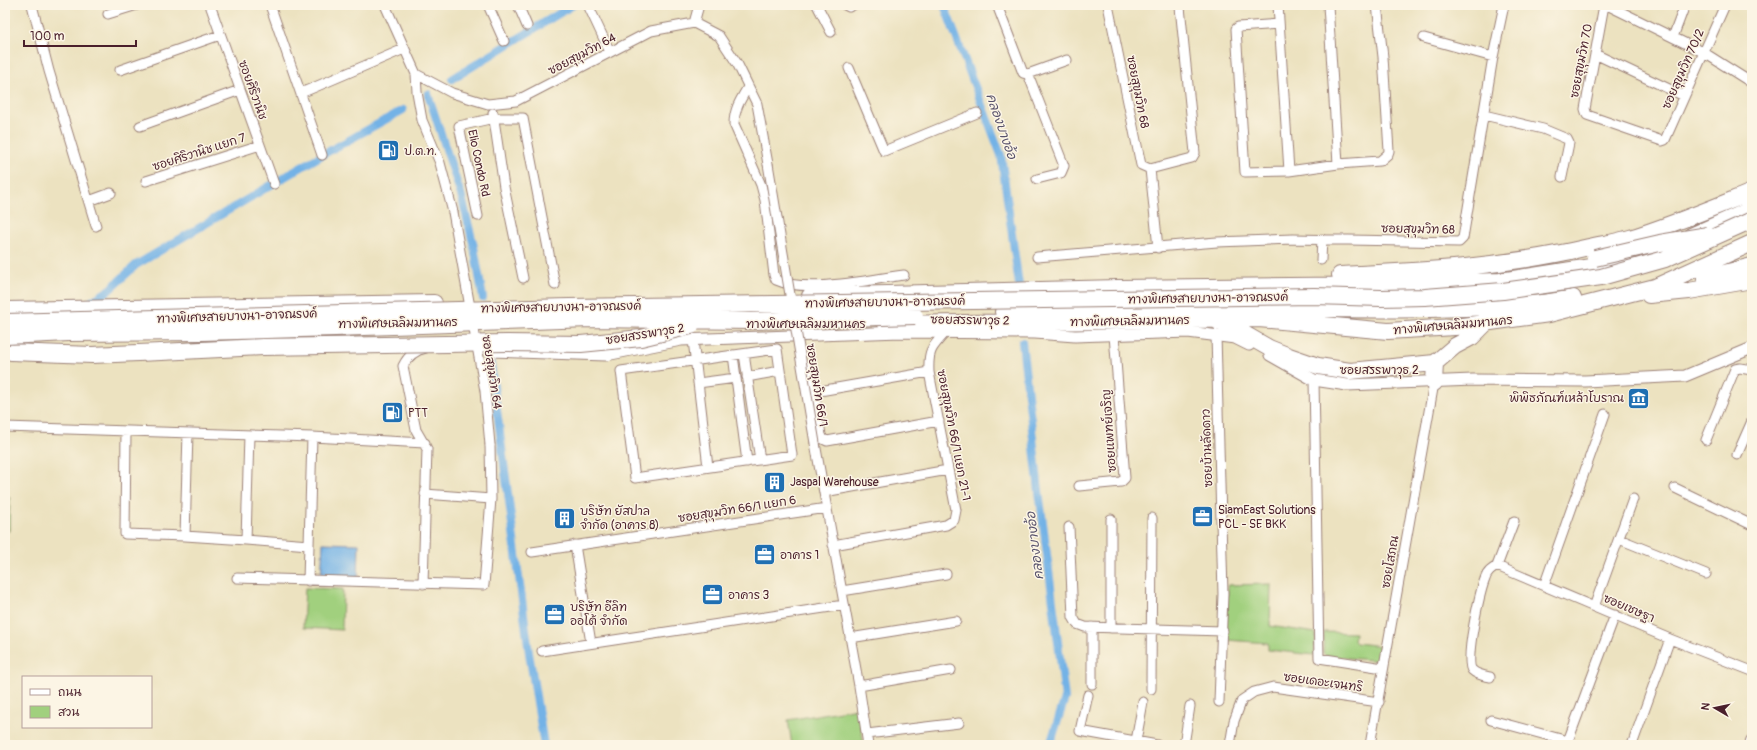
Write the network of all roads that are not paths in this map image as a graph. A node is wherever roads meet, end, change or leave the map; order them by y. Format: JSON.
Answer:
{"nodes":[{"id":1,"x":32,"y":5,"type":"edge"},
{"id":2,"x":137,"y":5,"type":"edge"},
{"id":3,"x":210,"y":5,"type":"edge"},
{"id":4,"x":270,"y":5,"type":"edge"},
{"id":5,"x":385,"y":5,"type":"edge"},
{"id":6,"x":488,"y":5,"type":"edge"},
{"id":7,"x":518,"y":5,"type":"edge"},
{"id":8,"x":699,"y":5,"type":"edge"},
{"id":9,"x":817,"y":5,"type":"edge"},
{"id":10,"x":845,"y":5,"type":"edge"},
{"id":11,"x":853,"y":5,"type":"edge"},
{"id":12,"x":997,"y":5,"type":"edge"},
{"id":13,"x":1108,"y":5,"type":"edge"},
{"id":14,"x":1278,"y":5,"type":"edge"},
{"id":15,"x":1328,"y":5,"type":"edge"},
{"id":16,"x":1377,"y":5,"type":"edge"},
{"id":17,"x":1504,"y":5,"type":"edge"},
{"id":18,"x":1606,"y":5,"type":"edge"},
{"id":19,"x":1685,"y":5,"type":"edge"},
{"id":20,"x":1725,"y":5,"type":"edge"},
{"id":21,"x":589,"y":7,"type":"edge"},
{"id":22,"x":1180,"y":7,"type":"dead end"},
{"id":23,"x":108,"y":14,"type":"dead end"},
{"id":24,"x":694,"y":23,"type":"junction"},
{"id":25,"x":1279,"y":24,"type":"junction"},
{"id":26,"x":527,"y":26,"type":"dead end"},
{"id":27,"x":831,"y":32,"type":"dead end"},
{"id":28,"x":220,"y":35,"type":"junction"},
{"id":29,"x":1673,"y":37,"type":"junction"},
{"id":30,"x":1424,"y":38,"type":"dead end"},
{"id":31,"x":504,"y":41,"type":"dead end"},
{"id":32,"x":404,"y":49,"type":"junction"},
{"id":33,"x":610,"y":52,"type":"junction"},
{"id":34,"x":1704,"y":52,"type":"junction"},
{"id":35,"x":1595,"y":54,"type":"junction"},
{"id":36,"x":1493,"y":57,"type":"junction"},
{"id":37,"x":1067,"y":60,"type":"dead end"},
{"id":38,"x":849,"y":68,"type":"dead end"},
{"id":39,"x":120,"y":70,"type":"dead end"},
{"id":40,"x":416,"y":74,"type":"junction"},
{"id":41,"x":1028,"y":74,"type":"junction"},
{"id":42,"x":1752,"y":83,"type":"edge"},
{"id":43,"x":748,"y":87,"type":"junction"},
{"id":44,"x":240,"y":90,"type":"junction"},
{"id":45,"x":301,"y":93,"type":"junction"},
{"id":46,"x":1684,"y":96,"type":"junction"},
{"id":47,"x":492,"y":104,"type":"junction"},
{"id":48,"x":977,"y":113,"type":"dead end"},
{"id":49,"x":1484,"y":114,"type":"junction"},
{"id":50,"x":494,"y":118,"type":"junction"},
{"id":51,"x":140,"y":126,"type":"dead end"},
{"id":52,"x":1662,"y":141,"type":"joint"},
{"id":53,"x":260,"y":145,"type":"junction"},
{"id":54,"x":322,"y":155,"type":"dead end"},
{"id":55,"x":1338,"y":164,"type":"junction"},
{"id":56,"x":1150,"y":169,"type":"junction"},
{"id":57,"x":1289,"y":171,"type":"junction"},
{"id":58,"x":1562,"y":177,"type":"dead end"},
{"id":59,"x":1037,"y":179,"type":"dead end"},
{"id":60,"x":146,"y":181,"type":"dead end"},
{"id":61,"x":274,"y":184,"type":"dead end"},
{"id":62,"x":1752,"y":192,"type":"edge"},
{"id":63,"x":111,"y":193,"type":"dead end"},
{"id":64,"x":89,"y":201,"type":"junction"},
{"id":65,"x":1752,"y":209,"type":"edge"},
{"id":66,"x":478,"y":216,"type":"dead end"},
{"id":67,"x":1752,"y":220,"type":"edge"},
{"id":68,"x":96,"y":226,"type":"dead end"},
{"id":69,"x":1752,"y":232,"type":"edge"},
{"id":70,"x":1752,"y":237,"type":"edge"},
{"id":71,"x":1322,"y":239,"type":"junction"},
{"id":72,"x":1752,"y":243,"type":"edge"},
{"id":73,"x":1158,"y":248,"type":"junction"},
{"id":74,"x":1037,"y":257,"type":"dead end"},
{"id":75,"x":1321,"y":260,"type":"dead end"},
{"id":76,"x":1752,"y":266,"type":"edge"},
{"id":77,"x":904,"y":275,"type":"dead end"},
{"id":78,"x":523,"y":278,"type":"dead end"},
{"id":79,"x":1752,"y":280,"type":"edge"},
{"id":80,"x":1447,"y":283,"type":"junction"},
{"id":81,"x":555,"y":285,"type":"dead end"},
{"id":82,"x":1251,"y":286,"type":"junction"},
{"id":83,"x":1655,"y":287,"type":"junction"},
{"id":84,"x":1605,"y":300,"type":"junction"},
{"id":85,"x":5,"y":310,"type":"edge"},
{"id":86,"x":1210,"y":320,"type":"junction"},
{"id":87,"x":716,"y":321,"type":"junction"},
{"id":88,"x":5,"y":322,"type":"edge"},
{"id":89,"x":1486,"y":323,"type":"junction"},
{"id":90,"x":5,"y":330,"type":"edge"},
{"id":91,"x":945,"y":333,"type":"junction"},
{"id":92,"x":1114,"y":335,"type":"junction"},
{"id":93,"x":1216,"y":335,"type":"junction"},
{"id":94,"x":5,"y":336,"type":"edge"},
{"id":95,"x":693,"y":340,"type":"junction"},
{"id":96,"x":1752,"y":348,"type":"edge"},
{"id":97,"x":5,"y":350,"type":"edge"},
{"id":98,"x":482,"y":350,"type":"joint"},
{"id":99,"x":744,"y":354,"type":"junction"},
{"id":100,"x":733,"y":355,"type":"junction"},
{"id":101,"x":696,"y":360,"type":"junction"},
{"id":102,"x":1435,"y":363,"type":"junction"},
{"id":103,"x":810,"y":365,"type":"dead end"},
{"id":104,"x":1752,"y":370,"type":"edge"},
{"id":105,"x":780,"y":371,"type":"junction"},
{"id":106,"x":929,"y":372,"type":"junction"},
{"id":107,"x":747,"y":376,"type":"junction"},
{"id":108,"x":736,"y":378,"type":"junction"},
{"id":109,"x":1314,"y":380,"type":"junction"},
{"id":110,"x":698,"y":383,"type":"junction"},
{"id":111,"x":1434,"y":383,"type":"junction"},
{"id":112,"x":814,"y":392,"type":"junction"},
{"id":113,"x":1605,"y":414,"type":"dead end"},
{"id":114,"x":939,"y":421,"type":"junction"},
{"id":115,"x":1752,"y":421,"type":"edge"},
{"id":116,"x":5,"y":427,"type":"edge"},
{"id":117,"x":126,"y":431,"type":"junction"},
{"id":118,"x":188,"y":433,"type":"junction"},
{"id":119,"x":249,"y":434,"type":"junction"},
{"id":120,"x":312,"y":436,"type":"junction"},
{"id":121,"x":1706,"y":440,"type":"dead end"},
{"id":122,"x":425,"y":443,"type":"junction"},
{"id":123,"x":1737,"y":455,"type":"dead end"},
{"id":124,"x":760,"y":460,"type":"junction"},
{"id":125,"x":747,"y":462,"type":"junction"},
{"id":126,"x":708,"y":468,"type":"junction"},
{"id":127,"x":948,"y":470,"type":"junction"},
{"id":128,"x":1079,"y":486,"type":"dead end"},
{"id":129,"x":1675,"y":488,"type":"dead end"},
{"id":130,"x":824,"y":492,"type":"junction"},
{"id":131,"x":425,"y":494,"type":"junction"},
{"id":132,"x":491,"y":499,"type":"junction"},
{"id":133,"x":1633,"y":500,"type":"dead end"},
{"id":134,"x":827,"y":508,"type":"junction"},
{"id":135,"x":1152,"y":518,"type":"dead end"},
{"id":136,"x":1111,"y":519,"type":"dead end"},
{"id":137,"x":1514,"y":521,"type":"dead end"},
{"id":138,"x":1752,"y":525,"type":"edge"},
{"id":139,"x":1069,"y":527,"type":"dead end"},
{"id":140,"x":185,"y":536,"type":"junction"},
{"id":141,"x":1618,"y":539,"type":"junction"},
{"id":142,"x":246,"y":540,"type":"junction"},
{"id":143,"x":309,"y":545,"type":"junction"},
{"id":144,"x":834,"y":545,"type":"junction"},
{"id":145,"x":575,"y":546,"type":"junction"},
{"id":146,"x":532,"y":552,"type":"dead end"},
{"id":147,"x":1497,"y":566,"type":"junction"},
{"id":148,"x":946,"y":574,"type":"dead end"},
{"id":149,"x":1706,"y":574,"type":"dead end"},
{"id":150,"x":237,"y":578,"type":"dead end"},
{"id":151,"x":308,"y":580,"type":"junction"},
{"id":152,"x":422,"y":584,"type":"junction"},
{"id":153,"x":1544,"y":586,"type":"junction"},
{"id":154,"x":842,"y":591,"type":"junction"},
{"id":155,"x":844,"y":604,"type":"junction"},
{"id":156,"x":1594,"y":607,"type":"junction"},
{"id":157,"x":1615,"y":615,"type":"junction"},
{"id":158,"x":956,"y":621,"type":"dead end"},
{"id":159,"x":1092,"y":627,"type":"junction"},
{"id":160,"x":1111,"y":628,"type":"junction"},
{"id":161,"x":1152,"y":629,"type":"junction"},
{"id":162,"x":1223,"y":632,"type":"junction"},
{"id":163,"x":850,"y":638,"type":"junction"},
{"id":164,"x":1670,"y":639,"type":"junction"},
{"id":165,"x":591,"y":644,"type":"junction"},
{"id":166,"x":542,"y":651,"type":"dead end"},
{"id":167,"x":1383,"y":668,"type":"junction"},
{"id":168,"x":951,"y":670,"type":"dead end"},
{"id":169,"x":1752,"y":671,"type":"edge"},
{"id":170,"x":1490,"y":677,"type":"dead end"},
{"id":171,"x":1092,"y":684,"type":"dead end"},
{"id":172,"x":859,"y":686,"type":"junction"},
{"id":173,"x":1152,"y":688,"type":"dead end"},
{"id":174,"x":1088,"y":695,"type":"dead end"},
{"id":175,"x":1143,"y":702,"type":"dead end"},
{"id":176,"x":1219,"y":702,"type":"dead end"},
{"id":177,"x":1379,"y":702,"type":"junction"},
{"id":178,"x":1190,"y":706,"type":"dead end"},
{"id":179,"x":1491,"y":720,"type":"dead end"},
{"id":180,"x":959,"y":723,"type":"dead end"},
{"id":181,"x":867,"y":734,"type":"junction"},
{"id":182,"x":1136,"y":741,"type":"junction"},
{"id":183,"x":1752,"y":741,"type":"edge"},
{"id":184,"x":1567,"y":743,"type":"edge"},
{"id":185,"x":868,"y":745,"type":"edge"},
{"id":186,"x":1157,"y":745,"type":"edge"},
{"id":187,"x":1184,"y":745,"type":"edge"},
{"id":188,"x":1230,"y":745,"type":"edge"},
{"id":189,"x":1370,"y":745,"type":"edge"},
{"id":190,"x":1632,"y":745,"type":"edge"},
{"id":191,"x":1751,"y":745,"type":"edge"}],
"edges":[{"from":1,"to":64,"type":"street"},
{"from":2,"to":23,"type":"street"},
{"from":3,"to":28,"type":"street","name":"ซอยศิริวานิช"},
{"from":4,"to":45,"type":"street"},
{"from":5,"to":32,"type":"street","name":"ซอยสุขุมวิท 64"},
{"from":6,"to":31,"type":"street"},
{"from":7,"to":26,"type":"street"},
{"from":8,"to":24,"type":"street"},
{"from":9,"to":27,"type":"street"},
{"from":10,"to":11,"type":"street"},
{"from":12,"to":41,"type":"street"},
{"from":13,"to":56,"type":"street","name":"ซอยสุขุมวิท 68"},
{"from":14,"to":25,"type":"street"},
{"from":15,"to":55,"type":"street"},
{"from":16,"to":55,"type":"street"},
{"from":17,"to":36,"type":"street","name":"ซอยสุขุมวิท 68"},
{"from":18,"to":29,"type":"street"},
{"from":18,"to":35,"type":"street","name":"ซอยสุขุมวิท 70"},
{"from":19,"to":29,"type":"street"},
{"from":20,"to":34,"type":"street","name":"ซอยสุขุมวิท 70/2"},
{"from":21,"to":33,"type":"street"},
{"from":22,"to":56,"type":"street"},
{"from":24,"to":33,"type":"street","name":"ซอยสุขุมวิท 64"},
{"from":24,"to":43,"type":"street","name":"ซอยสุขุมวิท 66/1"},
{"from":25,"to":57,"type":"street"},
{"from":25,"to":57,"type":"street"},
{"from":28,"to":39,"type":"street"},
{"from":28,"to":44,"type":"street","name":"ซอยศิริวานิช"},
{"from":29,"to":34,"type":"street"},
{"from":30,"to":36,"type":"street"},
{"from":32,"to":40,"type":"street","name":"ซอยสุขุมวิท 64"},
{"from":32,"to":45,"type":"street"},
{"from":33,"to":47,"type":"street","name":"ซอยสุขุมวิท 64"},
{"from":34,"to":42,"type":"street"},
{"from":34,"to":46,"type":"street","name":"ซอยสุขุมวิท 70/2"},
{"from":35,"to":46,"type":"street"},
{"from":35,"to":52,"type":"street","name":"ซอยสุขุมวิท 70"},
{"from":36,"to":49,"type":"street","name":"ซอยสุขุมวิท 68"},
{"from":37,"to":41,"type":"street"},
{"from":38,"to":48,"type":"street"},
{"from":40,"to":47,"type":"street","name":"ซอยสุขุมวิท 64"},
{"from":40,"to":132,"type":"street","name":"ซอยสุขุมวิท 64","bridge":true},
{"from":41,"to":59,"type":"street"},
{"from":43,"to":77,"type":"street"},
{"from":43,"to":130,"type":"street","name":"ซอยสุขุมวิท 66/1","bridge":true},
{"from":44,"to":51,"type":"street"},
{"from":44,"to":53,"type":"street","name":"ซอยศิริวานิช"},
{"from":45,"to":54,"type":"street"},
{"from":46,"to":52,"type":"street","name":"ซอยสุขุมวิท 70/2"},
{"from":47,"to":50,"type":"street"},
{"from":49,"to":58,"type":"street"},
{"from":49,"to":71,"type":"street","name":"ซอยสุขุมวิท 68"},
{"from":50,"to":66,"type":"street","name":"Elio Condo Rd"},
{"from":50,"to":78,"type":"street"},
{"from":50,"to":81,"type":"street"},
{"from":53,"to":60,"type":"street","name":"ซอยศิริวานิช แยก 7"},
{"from":53,"to":61,"type":"street","name":"ซอยศิริวานิช"},
{"from":55,"to":57,"type":"street"},
{"from":56,"to":73,"type":"street"},
{"from":62,"to":82,"type":"highway"},
{"from":63,"to":64,"type":"street"},
{"from":64,"to":68,"type":"street"},
{"from":65,"to":80,"type":"highway"},
{"from":67,"to":88,"type":"highway","name":"ทางพิเศษสายบางนา-อาจณรงค์","bridge":true},
{"from":69,"to":80,"type":"highway","bridge":true},
{"from":70,"to":87,"type":"highway","name":"ทางพิเศษสายบางนา-อาจณรงค์","bridge":true},
{"from":71,"to":73,"type":"street","name":"ซอยสุขุมวิท 68"},
{"from":71,"to":75,"type":"street"},
{"from":72,"to":83,"type":"highway"},
{"from":73,"to":74,"type":"street","name":"ซอยสุขุมวิท 68"},
{"from":76,"to":83,"type":"highway"},
{"from":79,"to":84,"type":"highway"},
{"from":80,"to":82,"type":"highway","name":"ทางพิเศษเฉลิมมหานคร"},
{"from":82,"to":85,"type":"highway","name":"ทางพิเศษเฉลิมมหานคร"},
{"from":83,"to":84,"type":"highway"},
{"from":84,"to":89,"type":"highway","name":"ทางพิเศษเฉลิมมหานคร"},
{"from":86,"to":89,"type":"highway","name":"ทางพิเศษเฉลิมมหานคร"},
{"from":86,"to":90,"type":"highway","name":"ทางพิเศษเฉลิมมหานคร"},
{"from":86,"to":102,"type":"highway"},
{"from":87,"to":94,"type":"highway","name":"ทางพิเศษสายบางนา-อาจณรงค์","bridge":true},
{"from":87,"to":97,"type":"highway","bridge":true},
{"from":89,"to":102,"type":"highway"},
{"from":91,"to":92,"type":"street","name":"ซอยสรรพาวุธ 2"},
{"from":91,"to":95,"type":"street","name":"ซอยสรรพาวุธ 2"},
{"from":91,"to":106,"type":"street","name":"ซอยสุขุมวิท 66/1 แยก 21-1"},
{"from":92,"to":93,"type":"street","name":"ซอยสรรพาวุธ 2"},
{"from":92,"to":128,"type":"street","name":"ซอยแพทย์เจริญ"},
{"from":93,"to":109,"type":"street","name":"ซอยสรรพาวุธ 2"},
{"from":93,"to":162,"type":"street","name":"ซอยบ้านลัดดาว"},
{"from":95,"to":98,"type":"street","name":"ซอยสรรพาวุธ 2"},
{"from":95,"to":101,"type":"street"},
{"from":96,"to":111,"type":"street","name":"ซอยสรรพาวุธ 2"},
{"from":98,"to":122,"type":"street","name":"ซอยสรรพาวุธ 2"},
{"from":99,"to":100,"type":"street"},
{"from":99,"to":105,"type":"street"},
{"from":99,"to":107,"type":"street"},
{"from":100,"to":101,"type":"street"},
{"from":100,"to":108,"type":"street"},
{"from":101,"to":110,"type":"street"},
{"from":101,"to":126,"type":"street"},
{"from":102,"to":111,"type":"highway"},
{"from":103,"to":112,"type":"street"},
{"from":104,"to":121,"type":"street"},
{"from":105,"to":107,"type":"street"},
{"from":105,"to":124,"type":"street"},
{"from":106,"to":112,"type":"street"},
{"from":106,"to":114,"type":"street","name":"ซอยสุขุมวิท 66/1 แยก 21-1"},
{"from":107,"to":124,"type":"street"},
{"from":108,"to":110,"type":"street"},
{"from":108,"to":125,"type":"street"},
{"from":109,"to":111,"type":"street","name":"ซอยสรรพาวุธ 2"},
{"from":109,"to":167,"type":"street"},
{"from":110,"to":126,"type":"street"},
{"from":111,"to":167,"type":"street","name":"ซอยโสภณ"},
{"from":112,"to":114,"type":"street"},
{"from":113,"to":153,"type":"street"},
{"from":114,"to":127,"type":"street","name":"ซอยสุขุมวิท 66/1 แยก 21-1"},
{"from":115,"to":123,"type":"street"},
{"from":116,"to":117,"type":"street"},
{"from":117,"to":118,"type":"street"},
{"from":117,"to":140,"type":"street"},
{"from":118,"to":119,"type":"street"},
{"from":118,"to":140,"type":"street"},
{"from":119,"to":120,"type":"street"},
{"from":119,"to":142,"type":"street"},
{"from":120,"to":122,"type":"street"},
{"from":120,"to":143,"type":"street"},
{"from":122,"to":131,"type":"street","name":"ซอยสรรพาวุธ 2"},
{"from":124,"to":125,"type":"street"},
{"from":125,"to":126,"type":"street"},
{"from":127,"to":130,"type":"street"},
{"from":127,"to":144,"type":"street","name":"ซอยสุขุมวิท 66/1 แยก 21-1"},
{"from":129,"to":138,"type":"street"},
{"from":130,"to":134,"type":"street","name":"ซอยสุขุมวิท 66/1"},
{"from":131,"to":132,"type":"street"},
{"from":131,"to":152,"type":"street","name":"ซอยสรรพาวุธ 2"},
{"from":132,"to":152,"type":"street","name":"ซอยสุขุมวิท 64"},
{"from":133,"to":141,"type":"street"},
{"from":134,"to":144,"type":"street","name":"ซอยสุขุมวิท 66/1"},
{"from":134,"to":145,"type":"street","name":"ซอยสุขุมวิท 66/1 แยก 6"},
{"from":135,"to":161,"type":"street"},
{"from":136,"to":160,"type":"street"},
{"from":137,"to":147,"type":"street"},
{"from":139,"to":159,"type":"street"},
{"from":140,"to":142,"type":"street"},
{"from":141,"to":149,"type":"street"},
{"from":141,"to":156,"type":"street"},
{"from":142,"to":143,"type":"street"},
{"from":143,"to":151,"type":"street"},
{"from":144,"to":154,"type":"street","name":"ซอยสุขุมวิท 66/1"},
{"from":145,"to":146,"type":"street","name":"ซอยสุขุมวิท 66/1 แยก 6"},
{"from":145,"to":165,"type":"street"},
{"from":147,"to":153,"type":"street","name":"ซอยเชษฐา"},
{"from":147,"to":170,"type":"street"},
{"from":148,"to":154,"type":"street"},
{"from":150,"to":151,"type":"street"},
{"from":151,"to":152,"type":"street"},
{"from":153,"to":156,"type":"street","name":"ซอยเชษฐา"},
{"from":154,"to":155,"type":"street","name":"ซอยสุขุมวิท 66/1"},
{"from":155,"to":163,"type":"street","name":"ซอยสุขุมวิท 66/1"},
{"from":155,"to":165,"type":"street"},
{"from":156,"to":157,"type":"street","name":"ซอยเชษฐา"},
{"from":157,"to":164,"type":"street","name":"ซอยเชษฐา"},
{"from":157,"to":184,"type":"street"},
{"from":158,"to":163,"type":"street"},
{"from":159,"to":160,"type":"street"},
{"from":159,"to":171,"type":"street"},
{"from":160,"to":161,"type":"street"},
{"from":161,"to":162,"type":"street"},
{"from":161,"to":173,"type":"street"},
{"from":162,"to":176,"type":"street","name":"ซอยบ้านลัดดาว"},
{"from":163,"to":172,"type":"street","name":"ซอยสุขุมวิท 66/1"},
{"from":164,"to":169,"type":"street","name":"ซอยเชษฐา"},
{"from":164,"to":190,"type":"street"},
{"from":165,"to":166,"type":"street"},
{"from":167,"to":177,"type":"street","name":"ซอยโสภณ"},
{"from":168,"to":172,"type":"street"},
{"from":172,"to":181,"type":"street","name":"ซอยสุขุมวิท 66/1"},
{"from":174,"to":182,"type":"street"},
{"from":175,"to":182,"type":"street"},
{"from":177,"to":188,"type":"street","name":"ซอยเดอะเจนทริ"},
{"from":177,"to":189,"type":"street","name":"ซอยโสภณ"},
{"from":178,"to":187,"type":"street"},
{"from":179,"to":184,"type":"street"},
{"from":180,"to":181,"type":"street"},
{"from":181,"to":185,"type":"street","name":"ซอยสุขุมวิท 66/1"},
{"from":182,"to":186,"type":"street"},
{"from":183,"to":191,"type":"main road"}]}
